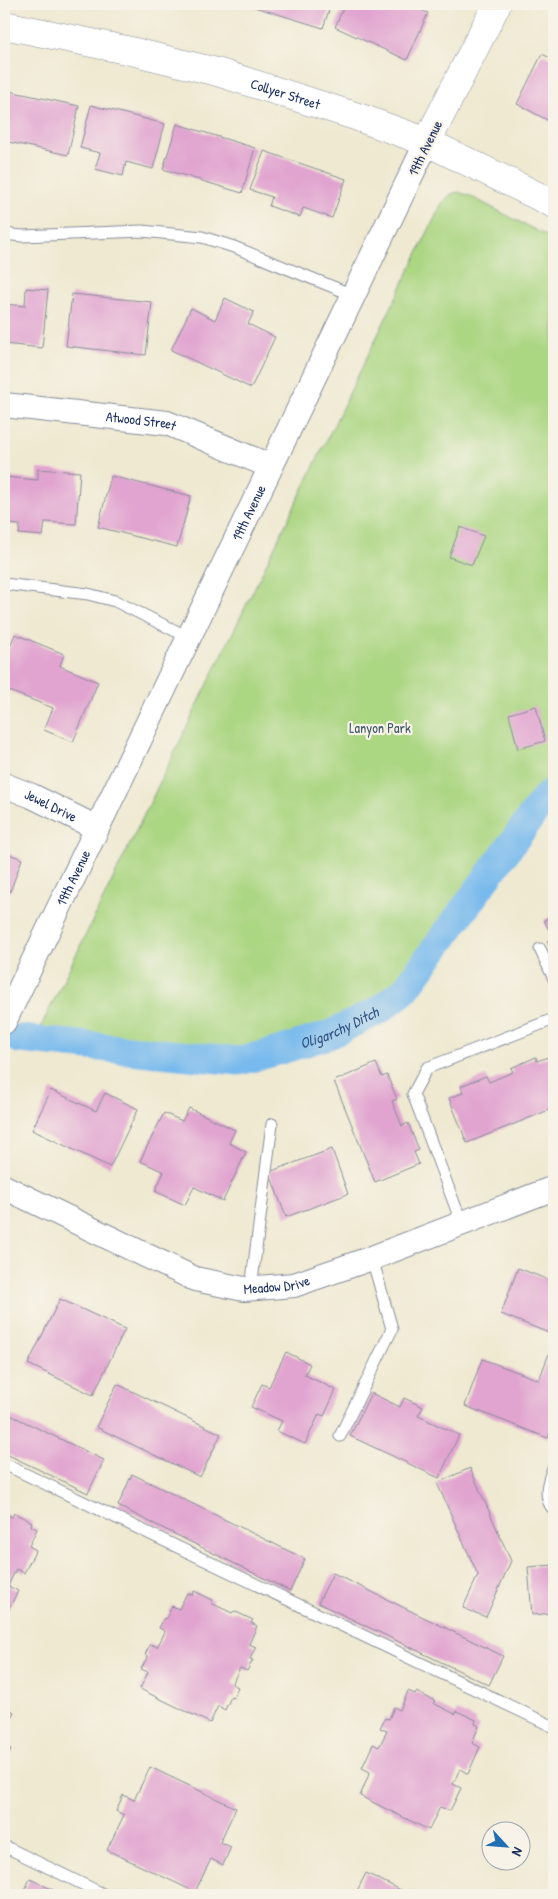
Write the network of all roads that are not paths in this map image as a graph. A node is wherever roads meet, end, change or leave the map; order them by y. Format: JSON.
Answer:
{"nodes":[{"id":1,"x":497,"y":4,"type":"edge"},
{"id":2,"x":4,"y":25,"type":"edge"},
{"id":3,"x":427,"y":142,"type":"junction"},
{"id":4,"x":554,"y":204,"type":"edge"},
{"id":5,"x":4,"y":234,"type":"edge"},
{"id":6,"x":353,"y":295,"type":"junction"},
{"id":7,"x":4,"y":404,"type":"edge"},
{"id":8,"x":270,"y":466,"type":"junction"},
{"id":9,"x":4,"y":584,"type":"edge"},
{"id":10,"x":188,"y":637,"type":"junction"},
{"id":11,"x":4,"y":785,"type":"edge"},
{"id":12,"x":97,"y":828,"type":"junction"},
{"id":13,"x":540,"y":948,"type":"dead end"},
{"id":14,"x":554,"y":979,"type":"edge"},
{"id":15,"x":11,"y":992,"type":"edge"},
{"id":16,"x":554,"y":1019,"type":"edge"},
{"id":17,"x":4,"y":1022,"type":"edge"},
{"id":18,"x":272,"y":1124,"type":"dead end"},
{"id":19,"x":4,"y":1187,"type":"edge"},
{"id":20,"x":554,"y":1188,"type":"edge"},
{"id":21,"x":462,"y":1224,"type":"junction"},
{"id":22,"x":372,"y":1258,"type":"junction"},
{"id":23,"x":251,"y":1288,"type":"junction"},
{"id":24,"x":340,"y":1436,"type":"dead end"},
{"id":25,"x":4,"y":1464,"type":"edge"},
{"id":26,"x":554,"y":1466,"type":"edge"},
{"id":27,"x":554,"y":1510,"type":"edge"},
{"id":28,"x":554,"y":1727,"type":"edge"},
{"id":29,"x":4,"y":1846,"type":"edge"},
{"id":30,"x":105,"y":1895,"type":"edge"}],
"edges":[{"from":1,"to":3,"type":"street","name":"19th Avenue"},
{"from":2,"to":3,"type":"street","name":"Collyer Street"},
{"from":3,"to":4,"type":"street","name":"Collyer Street"},
{"from":3,"to":6,"type":"street","name":"19th Avenue"},
{"from":5,"to":6,"type":"lane"},
{"from":6,"to":8,"type":"street","name":"19th Avenue"},
{"from":7,"to":8,"type":"street","name":"Atwood Street"},
{"from":8,"to":10,"type":"street","name":"19th Avenue"},
{"from":9,"to":10,"type":"lane"},
{"from":10,"to":12,"type":"street","name":"19th Avenue"},
{"from":11,"to":12,"type":"street","name":"Jewel Drive"},
{"from":12,"to":15,"type":"street","name":"19th Avenue"},
{"from":13,"to":14,"type":"lane"},
{"from":15,"to":17,"type":"street","name":"19th Avenue"},
{"from":16,"to":21,"type":"lane"},
{"from":18,"to":23,"type":"lane"},
{"from":19,"to":23,"type":"street","name":"Meadow Drive"},
{"from":20,"to":21,"type":"street","name":"Meadow Drive"},
{"from":21,"to":22,"type":"street","name":"Meadow Drive"},
{"from":22,"to":23,"type":"street","name":"Meadow Drive"},
{"from":22,"to":24,"type":"lane"},
{"from":25,"to":28,"type":"lane"},
{"from":26,"to":27,"type":"lane"},
{"from":29,"to":30,"type":"lane"}]}
